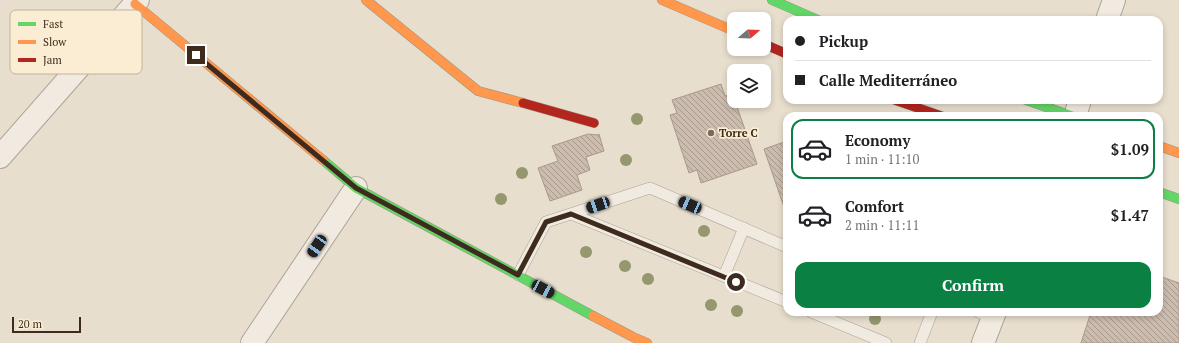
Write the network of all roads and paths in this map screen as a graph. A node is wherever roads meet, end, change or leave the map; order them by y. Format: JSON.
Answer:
{"nodes":[{"id":1,"x":366,"y":0,"type":"edge"},
{"id":2,"x":662,"y":0,"type":"edge"},
{"id":3,"x":772,"y":0,"type":"edge"},
{"id":4,"x":1114,"y":0,"type":"edge"},
{"id":5,"x":136,"y":2,"type":"edge"},
{"id":6,"x":129,"y":10,"type":"edge"},
{"id":7,"x":809,"y":16,"type":"edge"},
{"id":8,"x":1108,"y":16,"type":"edge"},
{"id":9,"x":727,"y":28,"type":"edge"},
{"id":10,"x":771,"y":47,"type":"edge"},
{"id":11,"x":783,"y":52,"type":"edge"},
{"id":12,"x":73,"y":74,"type":"edge"},
{"id":13,"x":906,"y":104,"type":"edge"},
{"id":14,"x":1038,"y":104,"type":"edge"},
{"id":15,"x":930,"y":112,"type":"edge"},
{"id":16,"x":1061,"y":112,"type":"edge"},
{"id":17,"x":594,"y":123,"type":"dead end"},
{"id":18,"x":1163,"y":147,"type":"edge"},
{"id":19,"x":1179,"y":153,"type":"edge"},
{"id":20,"x":0,"y":157,"type":"edge"},
{"id":21,"x":356,"y":188,"type":"junction"},
{"id":22,"x":1163,"y":193,"type":"edge"},
{"id":23,"x":1179,"y":199,"type":"edge"},
{"id":24,"x":571,"y":214,"type":"junction"},
{"id":25,"x":744,"y":228,"type":"junction"},
{"id":26,"x":783,"y":245,"type":"edge"},
{"id":27,"x":518,"y":275,"type":"junction"},
{"id":28,"x":724,"y":276,"type":"junction"},
{"id":29,"x":783,"y":300,"type":"edge"},
{"id":30,"x":820,"y":316,"type":"edge"},
{"id":31,"x":930,"y":316,"type":"edge"},
{"id":32,"x":989,"y":316,"type":"edge"},
{"id":33,"x":252,"y":343,"type":"edge"},
{"id":34,"x":647,"y":343,"type":"edge"},
{"id":35,"x":886,"y":343,"type":"edge"},
{"id":36,"x":920,"y":343,"type":"edge"},
{"id":37,"x":983,"y":343,"type":"edge"}],
"edges":[{"from":1,"to":17,"type":"street"},
{"from":2,"to":9,"type":"street"},
{"from":3,"to":7,"type":"street"},
{"from":4,"to":8,"type":"street"},
{"from":5,"to":6,"type":"street"},
{"from":5,"to":21,"type":"street"},
{"from":10,"to":11,"type":"street"},
{"from":12,"to":20,"type":"street"},
{"from":13,"to":15,"type":"street"},
{"from":14,"to":16,"type":"street"},
{"from":18,"to":19,"type":"street"},
{"from":21,"to":27,"type":"street"},
{"from":21,"to":33,"type":"street"},
{"from":22,"to":23,"type":"street"},
{"from":24,"to":25,"type":"lane"},
{"from":24,"to":27,"type":"lane"},
{"from":24,"to":28,"type":"lane"},
{"from":25,"to":26,"type":"lane"},
{"from":25,"to":28,"type":"lane"},
{"from":27,"to":34,"type":"street"},
{"from":28,"to":29,"type":"lane"},
{"from":30,"to":35,"type":"lane"},
{"from":31,"to":36,"type":"lane"},
{"from":32,"to":37,"type":"street"}]}
